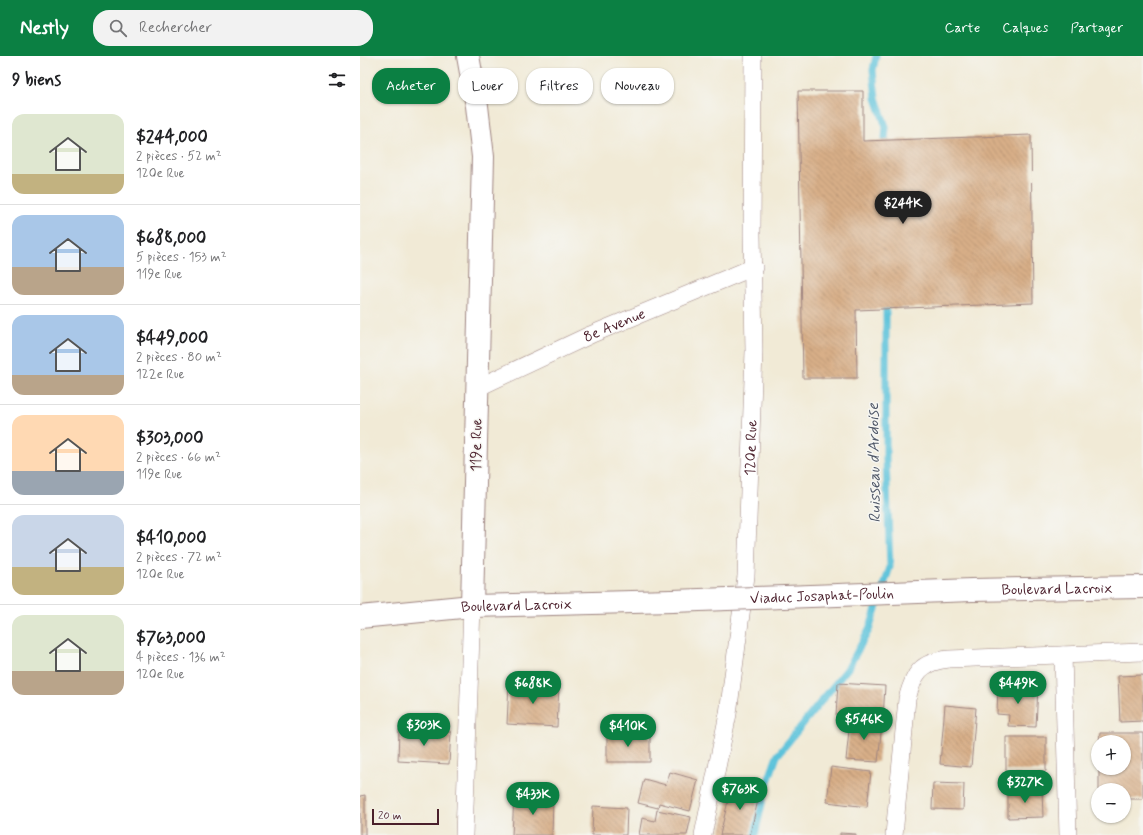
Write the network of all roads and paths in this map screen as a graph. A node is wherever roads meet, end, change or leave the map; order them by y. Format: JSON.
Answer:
{"nodes":[{"id":1,"x":468,"y":56,"type":"edge"},
{"id":2,"x":753,"y":56,"type":"edge"},
{"id":3,"x":754,"y":267,"type":"junction"},
{"id":4,"x":477,"y":388,"type":"junction"},
{"id":5,"x":1143,"y":587,"type":"edge"},
{"id":6,"x":972,"y":590,"type":"joint"},
{"id":7,"x":672,"y":601,"type":"joint"},
{"id":8,"x":472,"y":606,"type":"junction"},
{"id":9,"x":360,"y":617,"type":"edge"},
{"id":10,"x":1143,"y":652,"type":"edge"},
{"id":11,"x":1063,"y":655,"type":"junction"},
{"id":12,"x":464,"y":835,"type":"edge"},
{"id":13,"x":703,"y":835,"type":"edge"},
{"id":14,"x":894,"y":835,"type":"edge"},
{"id":15,"x":1068,"y":835,"type":"edge"}],
"edges":[{"from":1,"to":4,"type":"main road","name":"119e Rue"},
{"from":2,"to":3,"type":"street","name":"120e Rue"},
{"from":3,"to":4,"type":"street","name":"8e Avenue"},
{"from":3,"to":13,"type":"street","name":"120e Rue"},
{"from":4,"to":8,"type":"main road","name":"119e Rue"},
{"from":5,"to":6,"type":"main road","name":"Boulevard Lacroix"},
{"from":6,"to":7,"type":"main road","name":"Viaduc Josaphat-Poulin","bridge":true},
{"from":7,"to":8,"type":"main road","name":"Boulevard Lacroix"},
{"from":8,"to":9,"type":"main road","name":"Boulevard Lacroix"},
{"from":8,"to":12,"type":"street","name":"119e Rue"},
{"from":10,"to":11,"type":"street"},
{"from":11,"to":14,"type":"street"},
{"from":11,"to":15,"type":"street"}]}
